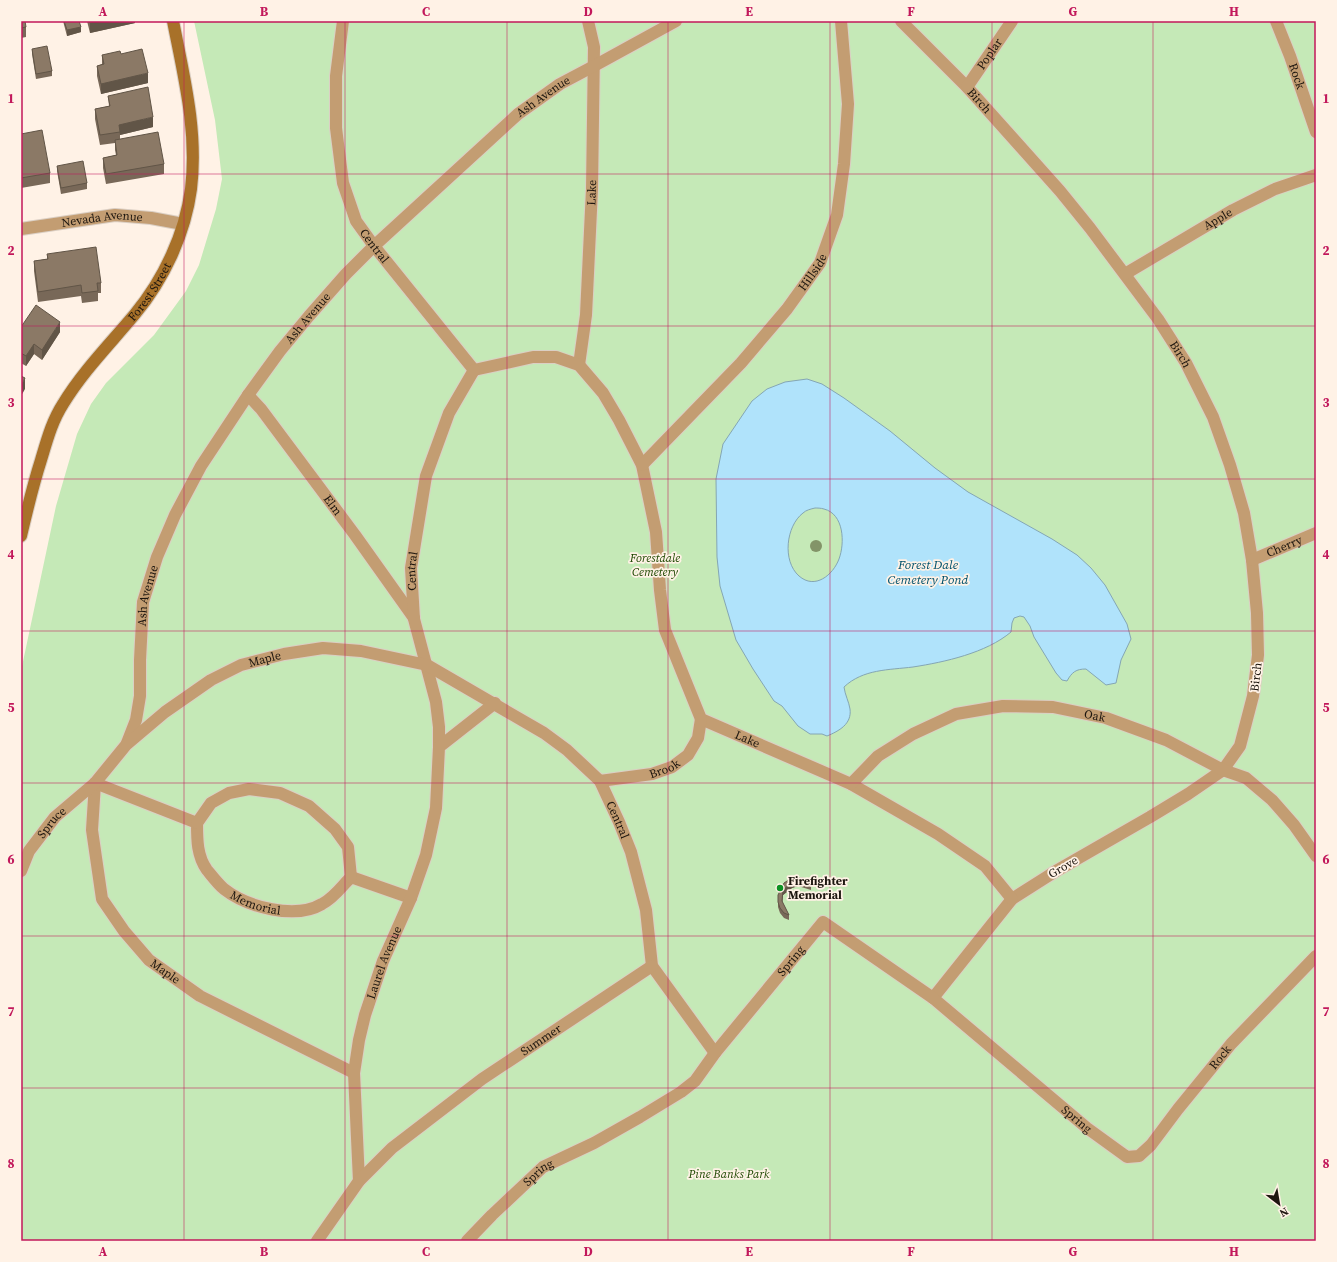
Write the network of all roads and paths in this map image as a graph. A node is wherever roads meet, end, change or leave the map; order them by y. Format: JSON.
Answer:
{"nodes":[{"id":1,"x":174,"y":21,"type":"edge"},
{"id":2,"x":343,"y":21,"type":"edge"},
{"id":3,"x":588,"y":21,"type":"edge"},
{"id":4,"x":676,"y":21,"type":"edge"},
{"id":5,"x":841,"y":21,"type":"edge"},
{"id":6,"x":901,"y":21,"type":"edge"},
{"id":7,"x":1012,"y":21,"type":"edge"},
{"id":8,"x":1276,"y":21,"type":"edge"},
{"id":9,"x":594,"y":66,"type":"junction"},
{"id":10,"x":966,"y":87,"type":"junction"},
{"id":11,"x":1316,"y":132,"type":"edge"},
{"id":12,"x":1316,"y":175,"type":"edge"},
{"id":13,"x":183,"y":224,"type":"junction"},
{"id":14,"x":21,"y":229,"type":"edge"},
{"id":15,"x":374,"y":246,"type":"junction"},
{"id":16,"x":1125,"y":274,"type":"junction"},
{"id":17,"x":579,"y":365,"type":"junction"},
{"id":18,"x":474,"y":370,"type":"junction"},
{"id":19,"x":248,"y":395,"type":"junction"},
{"id":20,"x":642,"y":465,"type":"junction"},
{"id":21,"x":25,"y":498,"type":"edge"},
{"id":22,"x":1316,"y":533,"type":"edge"},
{"id":23,"x":21,"y":536,"type":"edge"},
{"id":24,"x":1252,"y":560,"type":"junction"},
{"id":25,"x":414,"y":619,"type":"junction"},
{"id":26,"x":427,"y":665,"type":"junction"},
{"id":27,"x":495,"y":703,"type":"junction"},
{"id":28,"x":701,"y":719,"type":"junction"},
{"id":29,"x":126,"y":745,"type":"junction"},
{"id":30,"x":439,"y":747,"type":"junction"},
{"id":31,"x":1223,"y":770,"type":"junction"},
{"id":32,"x":600,"y":781,"type":"junction"},
{"id":33,"x":95,"y":783,"type":"junction"},
{"id":34,"x":851,"y":784,"type":"junction"},
{"id":35,"x":197,"y":823,"type":"junction"},
{"id":36,"x":1316,"y":856,"type":"edge"},
{"id":37,"x":21,"y":872,"type":"edge"},
{"id":38,"x":351,"y":877,"type":"junction"},
{"id":39,"x":411,"y":898,"type":"junction"},
{"id":40,"x":1012,"y":899,"type":"junction"},
{"id":41,"x":1316,"y":956,"type":"edge"},
{"id":42,"x":652,"y":966,"type":"junction"},
{"id":43,"x":933,"y":998,"type":"junction"},
{"id":44,"x":715,"y":1053,"type":"junction"},
{"id":45,"x":354,"y":1073,"type":"junction"},
{"id":46,"x":1127,"y":1157,"type":"joint"},
{"id":47,"x":359,"y":1182,"type":"junction"},
{"id":48,"x":316,"y":1241,"type":"edge"},
{"id":49,"x":467,"y":1241,"type":"edge"}],
"edges":[{"from":1,"to":13,"type":"street","name":"Forest Street"},
{"from":2,"to":15,"type":"street","name":"Central"},
{"from":3,"to":9,"type":"street","name":"Lake"},
{"from":4,"to":9,"type":"street","name":"Ash Avenue"},
{"from":5,"to":20,"type":"street","name":"Hillside"},
{"from":6,"to":10,"type":"street","name":"Birch"},
{"from":7,"to":10,"type":"street","name":"Poplar"},
{"from":8,"to":11,"type":"street","name":"Rock"},
{"from":9,"to":15,"type":"street","name":"Ash Avenue"},
{"from":9,"to":17,"type":"street","name":"Lake"},
{"from":10,"to":16,"type":"street","name":"Birch"},
{"from":12,"to":16,"type":"street","name":"Apple"},
{"from":13,"to":14,"type":"street","name":"Nevada Avenue"},
{"from":13,"to":21,"type":"street","name":"Forest Street"},
{"from":15,"to":18,"type":"street","name":"Central"},
{"from":15,"to":19,"type":"street","name":"Ash Avenue"},
{"from":16,"to":24,"type":"street","name":"Birch"},
{"from":17,"to":18,"type":"street"},
{"from":17,"to":20,"type":"street"},
{"from":18,"to":25,"type":"street","name":"Central"},
{"from":19,"to":25,"type":"street","name":"Elm"},
{"from":19,"to":29,"type":"street","name":"Ash Avenue"},
{"from":20,"to":28,"type":"street"},
{"from":21,"to":23,"type":"street","name":"Forest Street"},
{"from":22,"to":24,"type":"street","name":"Cherry"},
{"from":24,"to":31,"type":"street","name":"Birch"},
{"from":25,"to":26,"type":"street","name":"Central"},
{"from":26,"to":27,"type":"street","name":"Central"},
{"from":26,"to":29,"type":"street","name":"Maple"},
{"from":26,"to":30,"type":"street","name":"Laurel Avenue"},
{"from":27,"to":30,"type":"street"},
{"from":27,"to":32,"type":"street","name":"Central"},
{"from":28,"to":32,"type":"street","name":"Brook"},
{"from":28,"to":34,"type":"street","name":"Lake"},
{"from":29,"to":33,"type":"street","name":"Spruce"},
{"from":30,"to":39,"type":"street","name":"Laurel Avenue"},
{"from":31,"to":34,"type":"street","name":"Oak"},
{"from":31,"to":36,"type":"street","name":"Oak"},
{"from":31,"to":40,"type":"street","name":"Grove"},
{"from":32,"to":42,"type":"street","name":"Central"},
{"from":33,"to":35,"type":"street"},
{"from":33,"to":37,"type":"street","name":"Spruce"},
{"from":33,"to":45,"type":"street","name":"Maple"},
{"from":34,"to":40,"type":"street","name":"Lake"},
{"from":35,"to":38,"type":"street"},
{"from":35,"to":38,"type":"street","name":"Memorial"},
{"from":38,"to":39,"type":"street"},
{"from":39,"to":45,"type":"street","name":"Laurel Avenue"},
{"from":40,"to":43,"type":"street","name":"Grove"},
{"from":41,"to":46,"type":"street","name":"Rock"},
{"from":42,"to":44,"type":"street","name":"Central"},
{"from":42,"to":47,"type":"street","name":"Summer"},
{"from":43,"to":44,"type":"street","name":"Spring"},
{"from":43,"to":46,"type":"street","name":"Spring"},
{"from":44,"to":49,"type":"street","name":"Spring"},
{"from":45,"to":47,"type":"street","name":"Laurel Avenue"},
{"from":47,"to":48,"type":"street"}]}
